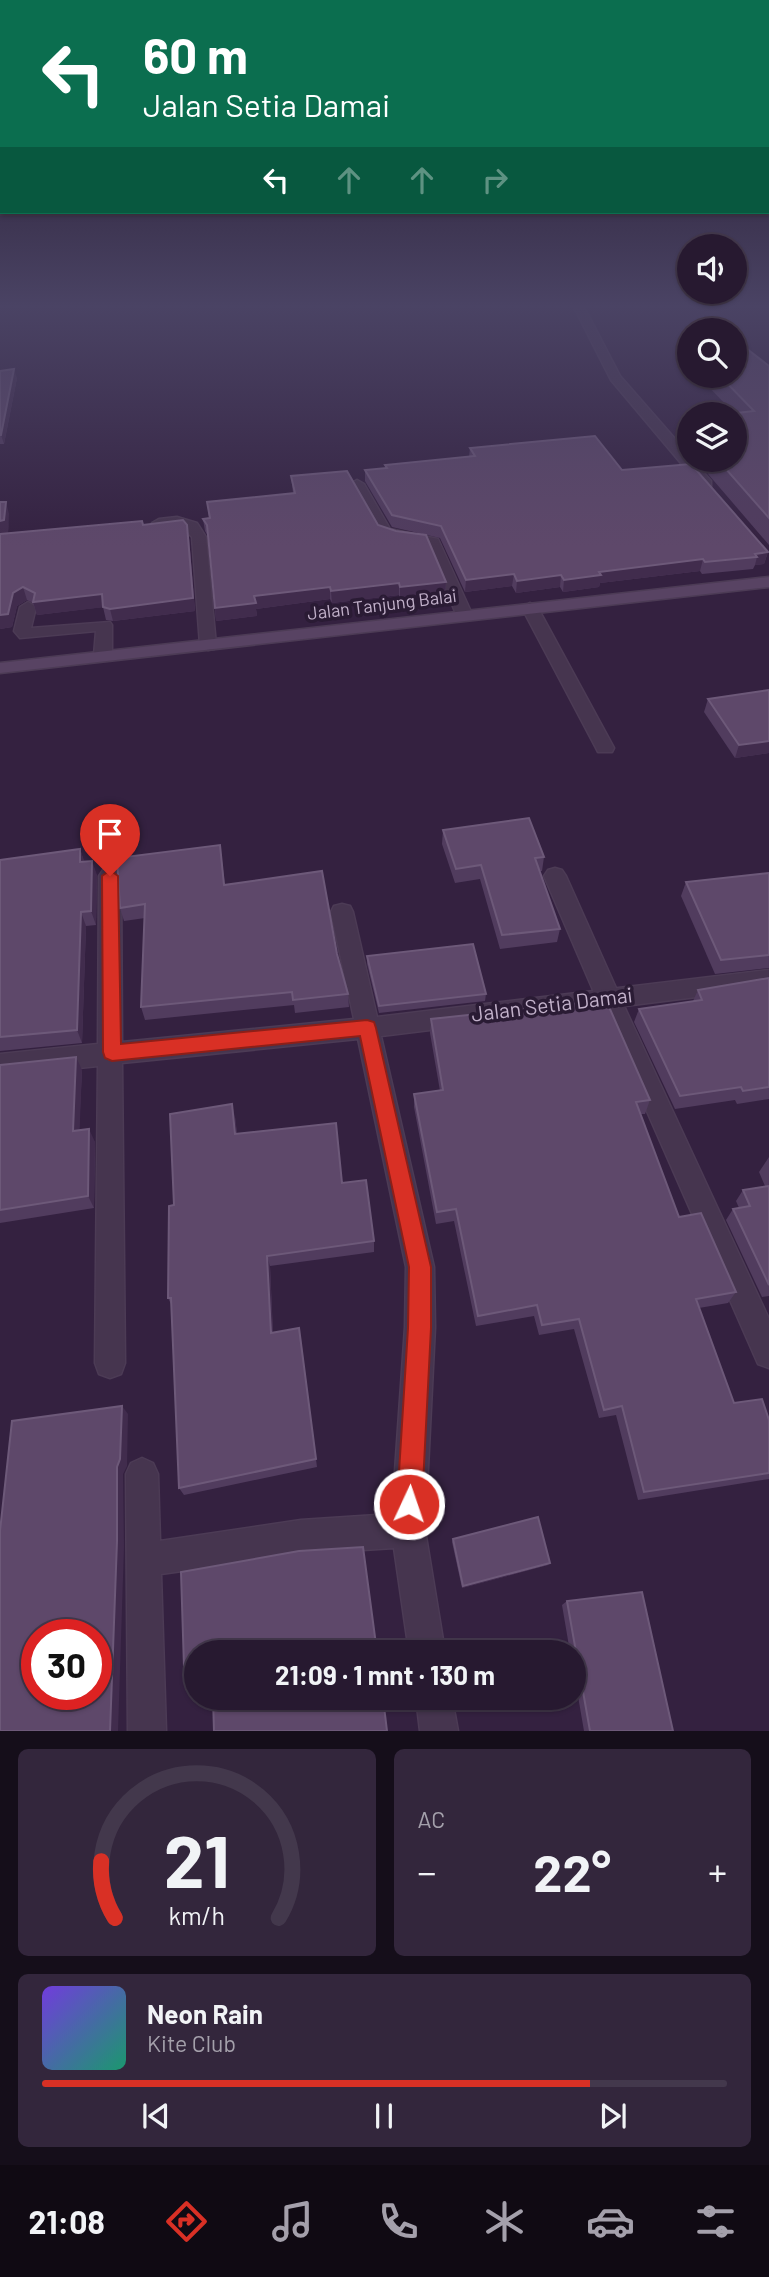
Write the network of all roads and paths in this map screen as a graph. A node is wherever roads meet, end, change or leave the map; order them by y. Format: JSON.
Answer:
{"nodes":[{"id":1,"x":623,"y":386,"type":"edge"},
{"id":2,"x":358,"y":484,"type":"edge"},
{"id":3,"x":715,"y":494,"type":"edge"},
{"id":4,"x":145,"y":525,"type":"edge"},
{"id":5,"x":769,"y":582,"type":"edge"},
{"id":6,"x":28,"y":607,"type":"edge"},
{"id":7,"x":530,"y":608,"type":"junction"},
{"id":8,"x":464,"y":614,"type":"junction"},
{"id":9,"x":208,"y":645,"type":"junction"},
{"id":10,"x":103,"y":655,"type":"junction"},
{"id":11,"x":0,"y":667,"type":"edge"},
{"id":12,"x":605,"y":748,"type":"dead end"},
{"id":13,"x":110,"y":876,"type":"dead end"},
{"id":14,"x":555,"y":876,"type":"dead end"},
{"id":15,"x":342,"y":912,"type":"dead end"},
{"id":16,"x":769,"y":979,"type":"edge"},
{"id":17,"x":608,"y":998,"type":"junction"},
{"id":18,"x":367,"y":1028,"type":"junction"},
{"id":19,"x":112,"y":1052,"type":"junction"},
{"id":20,"x":0,"y":1065,"type":"edge"},
{"id":21,"x":769,"y":1353,"type":"edge"},
{"id":22,"x":110,"y":1363,"type":"dead end"},
{"id":23,"x":142,"y":1474,"type":"dead end"},
{"id":24,"x":408,"y":1530,"type":"junction"},
{"id":25,"x":143,"y":1560,"type":"junction"},
{"id":26,"x":424,"y":1640,"type":"edge"},
{"id":27,"x":436,"y":1710,"type":"edge"},
{"id":28,"x":147,"y":1731,"type":"edge"},
{"id":29,"x":439,"y":1731,"type":"edge"}],
"edges":[{"from":1,"to":3,"type":"street"},
{"from":2,"to":8,"type":"street"},
{"from":4,"to":9,"type":"street"},
{"from":5,"to":7,"type":"street","name":"Jalan Tanjung Balai"},
{"from":6,"to":10,"type":"street"},
{"from":7,"to":8,"type":"street","name":"Jalan Tanjung Balai"},
{"from":7,"to":12,"type":"street"},
{"from":8,"to":9,"type":"street","name":"Jalan Tanjung Balai"},
{"from":9,"to":10,"type":"street","name":"Jalan Tanjung Balai"},
{"from":10,"to":11,"type":"street","name":"Jalan Tanjung Balai"},
{"from":13,"to":19,"type":"street"},
{"from":14,"to":17,"type":"street"},
{"from":15,"to":18,"type":"street"},
{"from":16,"to":17,"type":"street","name":"Jalan Setia Damai"},
{"from":17,"to":18,"type":"street","name":"Jalan Setia Damai"},
{"from":17,"to":21,"type":"street"},
{"from":18,"to":19,"type":"street","name":"Jalan Setia Damai"},
{"from":18,"to":24,"type":"street"},
{"from":19,"to":20,"type":"street","name":"Jalan Setia Damai"},
{"from":19,"to":22,"type":"street"},
{"from":23,"to":25,"type":"street"},
{"from":24,"to":25,"type":"street"},
{"from":24,"to":26,"type":"street"},
{"from":25,"to":28,"type":"street"},
{"from":27,"to":29,"type":"street"}]}
